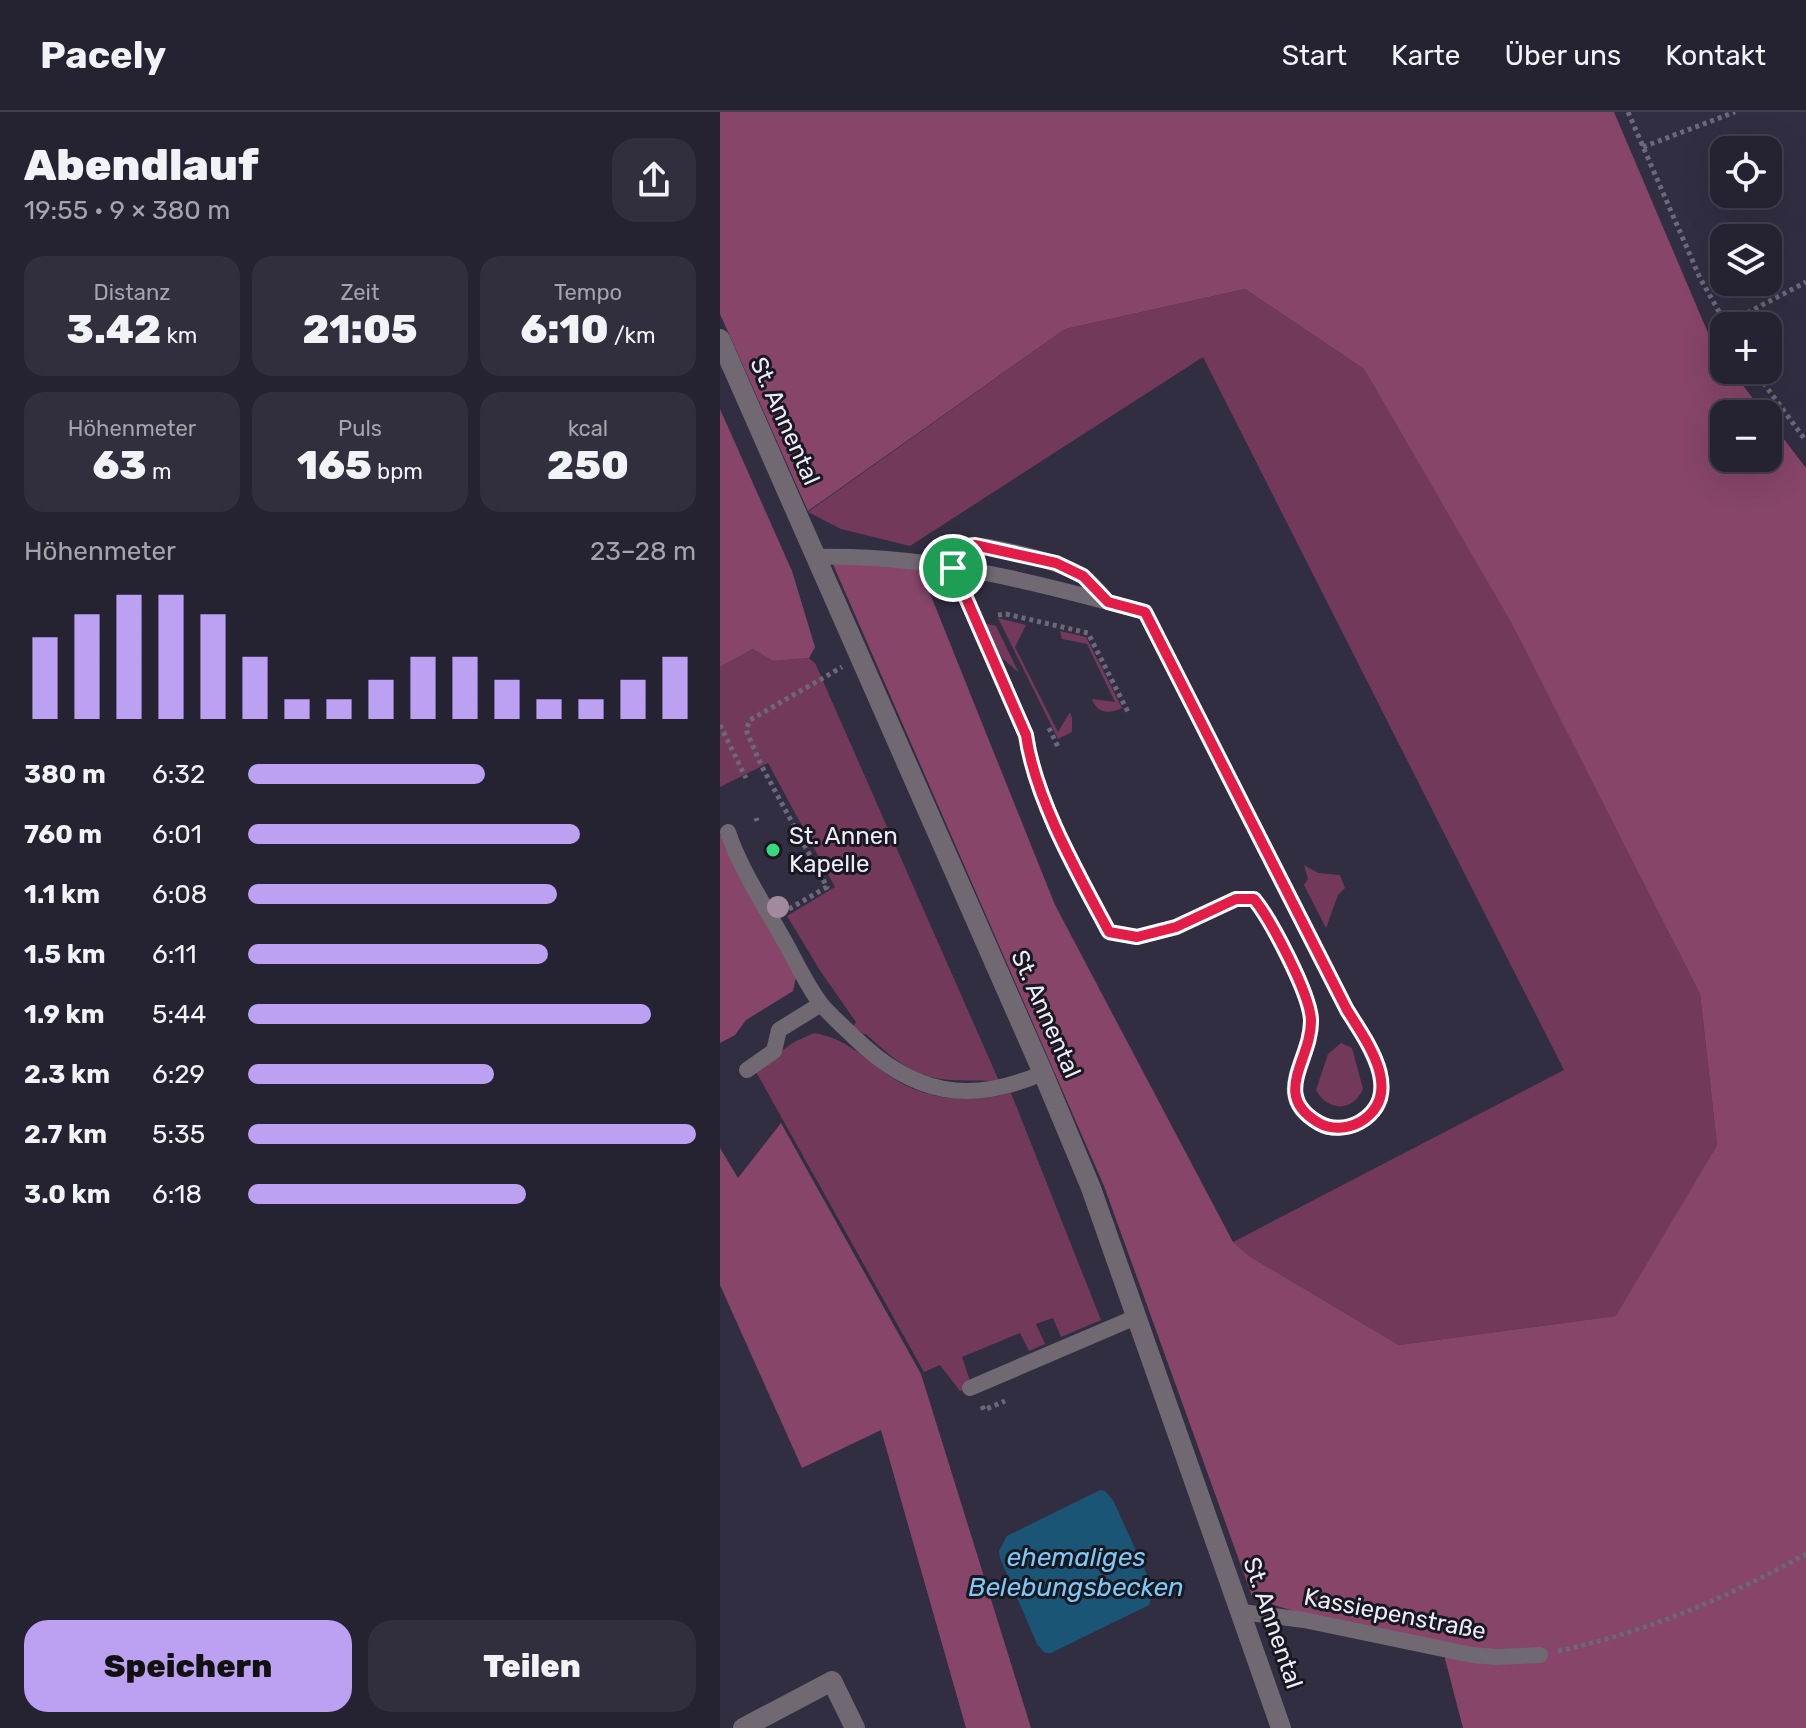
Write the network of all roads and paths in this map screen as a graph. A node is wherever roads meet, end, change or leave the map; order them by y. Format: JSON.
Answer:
{"nodes":[{"id":1,"x":1628,"y":112,"type":"edge"},
{"id":2,"x":1735,"y":112,"type":"edge"},
{"id":3,"x":1643,"y":147,"type":"junction"},
{"id":4,"x":1806,"y":282,"type":"edge"},
{"id":5,"x":1719,"y":312,"type":"edge"},
{"id":6,"x":1750,"y":312,"type":"edge"},
{"id":7,"x":720,"y":339,"type":"edge"},
{"id":8,"x":1764,"y":384,"type":"edge"},
{"id":9,"x":1806,"y":441,"type":"edge"},
{"id":10,"x":818,"y":557,"type":"junction"},
{"id":11,"x":946,"y":566,"type":"junction"},
{"id":12,"x":1108,"y":602,"type":"junction"},
{"id":13,"x":996,"y":620,"type":"dead end"},
{"id":14,"x":860,"y":657,"type":"junction"},
{"id":15,"x":1129,"y":714,"type":"dead end"},
{"id":16,"x":1046,"y":722,"type":"dead end"},
{"id":17,"x":720,"y":725,"type":"edge"},
{"id":18,"x":1059,"y":749,"type":"dead end"},
{"id":19,"x":746,"y":778,"type":"dead end"},
{"id":20,"x":728,"y":832,"type":"dead end"},
{"id":21,"x":772,"y":919,"type":"junction"},
{"id":22,"x":821,"y":1004,"type":"junction"},
{"id":23,"x":747,"y":1070,"type":"dead end"},
{"id":24,"x":1043,"y":1073,"type":"junction"},
{"id":25,"x":1136,"y":1317,"type":"junction"},
{"id":26,"x":970,"y":1388,"type":"dead end"},
{"id":27,"x":1005,"y":1401,"type":"dead end"},
{"id":28,"x":988,"y":1408,"type":"dead end"},
{"id":29,"x":1806,"y":1554,"type":"edge"},
{"id":30,"x":1242,"y":1612,"type":"junction"},
{"id":31,"x":1540,"y":1655,"type":"joint"},
{"id":32,"x":743,"y":1728,"type":"edge"},
{"id":33,"x":855,"y":1728,"type":"edge"},
{"id":34,"x":1281,"y":1728,"type":"edge"}],
"edges":[{"from":1,"to":3,"type":"path"},
{"from":2,"to":3,"type":"path"},
{"from":3,"to":5,"type":"path"},
{"from":4,"to":6,"type":"path"},
{"from":7,"to":10,"type":"street","name":"St. Annental"},
{"from":8,"to":9,"type":"path"},
{"from":10,"to":11,"type":"lane"},
{"from":10,"to":14,"type":"street","name":"St. Annental"},
{"from":11,"to":12,"type":"lane"},
{"from":11,"to":12,"type":"lane"},
{"from":11,"to":12,"type":"lane"},
{"from":13,"to":15,"type":"path"},
{"from":14,"to":21,"type":"path"},
{"from":14,"to":24,"type":"street","name":"St. Annental"},
{"from":16,"to":18,"type":"path"},
{"from":17,"to":19,"type":"path"},
{"from":20,"to":21,"type":"lane"},
{"from":21,"to":22,"type":"lane"},
{"from":22,"to":23,"type":"lane"},
{"from":22,"to":24,"type":"lane"},
{"from":24,"to":25,"type":"street","name":"St. Annental"},
{"from":25,"to":26,"type":"lane"},
{"from":25,"to":30,"type":"street","name":"St. Annental"},
{"from":27,"to":28,"type":"path"},
{"from":29,"to":31,"type":"path"},
{"from":30,"to":31,"type":"lane","name":"Kassiepenstraße"},
{"from":30,"to":34,"type":"street","name":"St. Annental"},
{"from":32,"to":33,"type":"street"}]}
